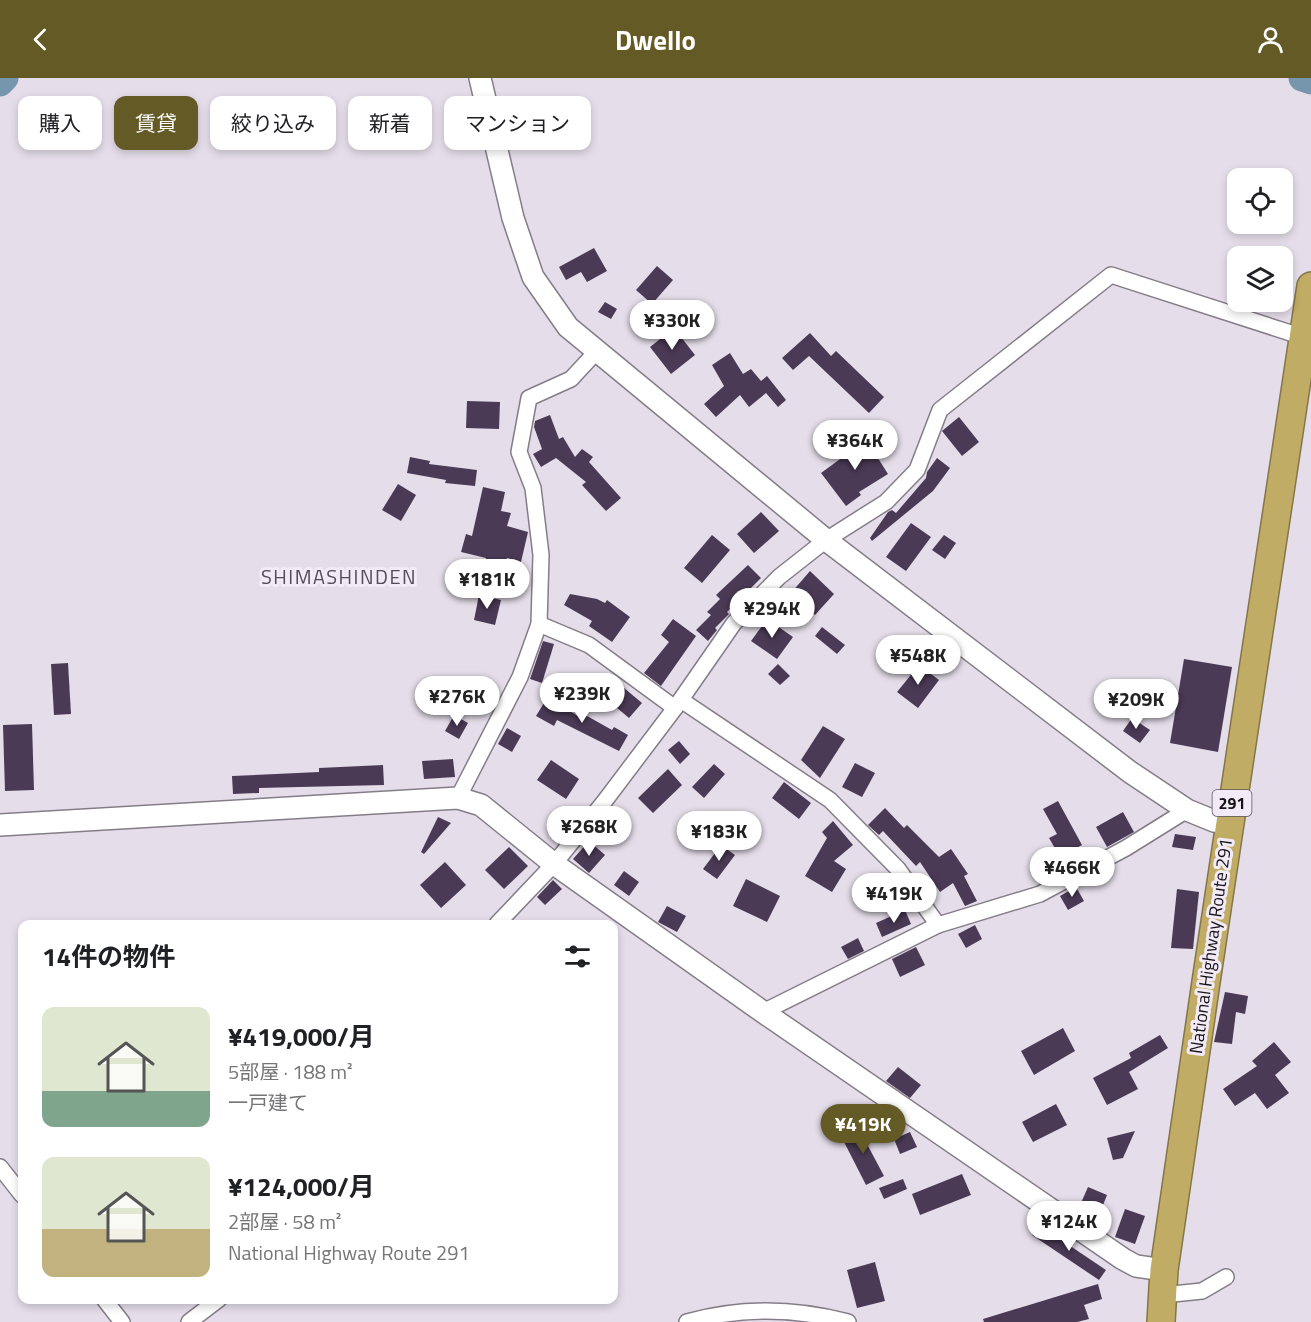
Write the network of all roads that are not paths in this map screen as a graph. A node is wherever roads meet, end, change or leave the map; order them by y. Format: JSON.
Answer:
{"nodes":[{"id":1,"x":480,"y":78,"type":"edge"},
{"id":2,"x":1311,"y":286,"type":"edge"},
{"id":3,"x":1303,"y":337,"type":"junction"},
{"id":4,"x":596,"y":352,"type":"junction"},
{"id":5,"x":826,"y":540,"type":"junction"},
{"id":6,"x":539,"y":624,"type":"junction"},
{"id":7,"x":678,"y":704,"type":"junction"},
{"id":8,"x":458,"y":798,"type":"junction"},
{"id":9,"x":1187,"y":810,"type":"junction"},
{"id":10,"x":1229,"y":823,"type":"junction"},
{"id":11,"x":0,"y":825,"type":"edge"},
{"id":12,"x":554,"y":864,"type":"junction"},
{"id":13,"x":501,"y":920,"type":"edge"},
{"id":14,"x":938,"y":925,"type":"junction"},
{"id":15,"x":763,"y":1012,"type":"junction"},
{"id":16,"x":0,"y":1167,"type":"edge"},
{"id":17,"x":18,"y":1191,"type":"edge"},
{"id":18,"x":1226,"y":1277,"type":"dead end"},
{"id":19,"x":1164,"y":1283,"type":"junction"},
{"id":20,"x":108,"y":1304,"type":"edge"},
{"id":21,"x":212,"y":1304,"type":"edge"},
{"id":22,"x":122,"y":1322,"type":"edge"},
{"id":23,"x":189,"y":1322,"type":"edge"},
{"id":24,"x":687,"y":1322,"type":"edge"},
{"id":25,"x":848,"y":1322,"type":"edge"},
{"id":26,"x":1161,"y":1322,"type":"edge"}],
"edges":[{"from":1,"to":4,"type":"street"},
{"from":2,"to":3,"type":"highway","name":"National Highway Route 291","number":"291"},
{"from":3,"to":5,"type":"street"},
{"from":3,"to":10,"type":"highway","name":"National Highway Route 291","number":"291"},
{"from":4,"to":5,"type":"street"},
{"from":4,"to":6,"type":"street"},
{"from":5,"to":7,"type":"street"},
{"from":5,"to":9,"type":"street"},
{"from":6,"to":7,"type":"street"},
{"from":6,"to":8,"type":"street"},
{"from":7,"to":12,"type":"street"},
{"from":7,"to":14,"type":"street"},
{"from":8,"to":11,"type":"street"},
{"from":8,"to":12,"type":"street"},
{"from":9,"to":10,"type":"street"},
{"from":9,"to":14,"type":"street"},
{"from":10,"to":19,"type":"highway","name":"National Highway Route 291","number":"291"},
{"from":12,"to":13,"type":"street"},
{"from":12,"to":15,"type":"street"},
{"from":14,"to":15,"type":"street"},
{"from":15,"to":19,"type":"street"},
{"from":16,"to":17,"type":"street"},
{"from":18,"to":19,"type":"street"},
{"from":19,"to":26,"type":"highway","name":"National Highway Route 291","number":"291"},
{"from":20,"to":22,"type":"street"},
{"from":21,"to":23,"type":"street"},
{"from":24,"to":25,"type":"street"}]}
